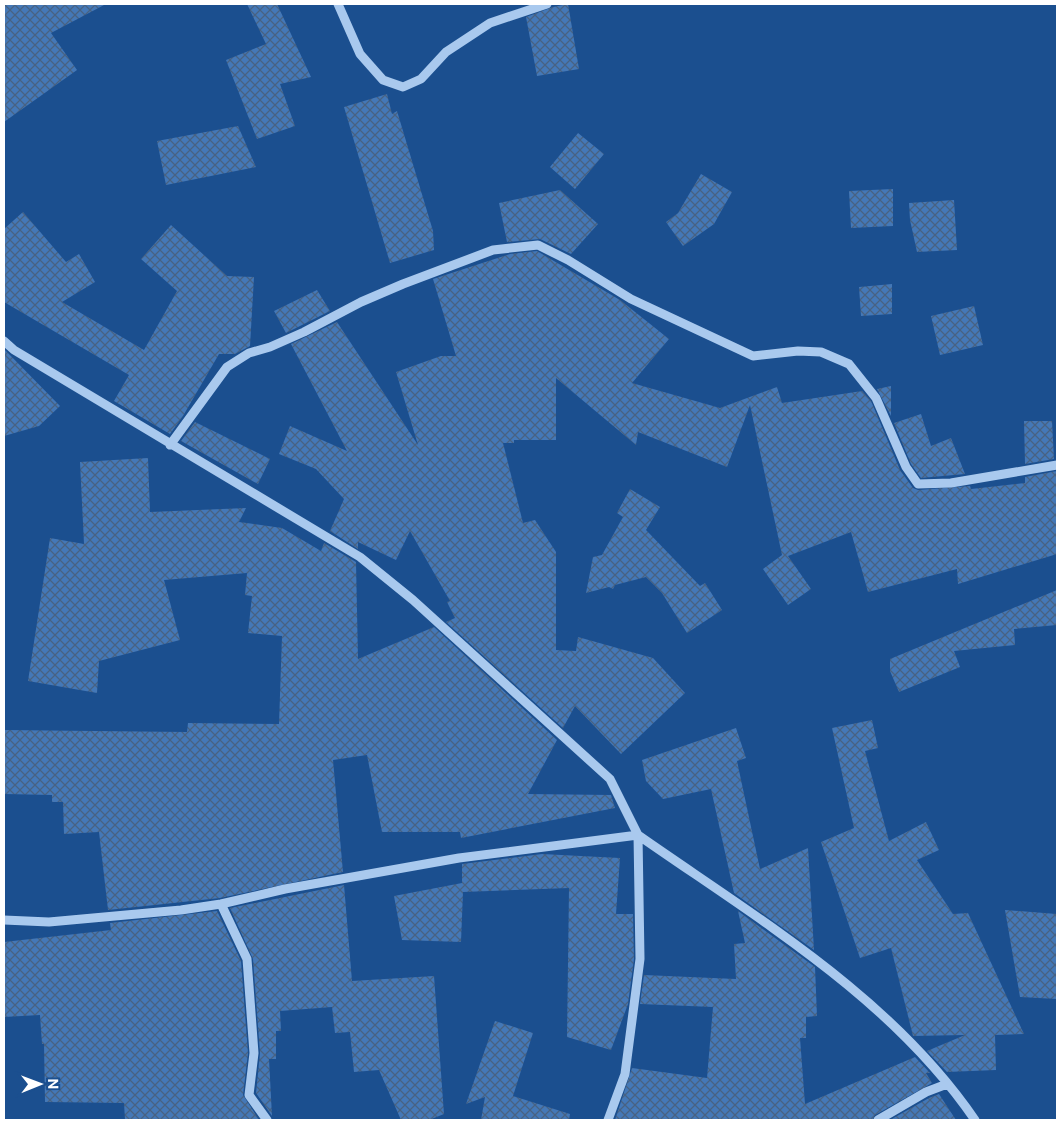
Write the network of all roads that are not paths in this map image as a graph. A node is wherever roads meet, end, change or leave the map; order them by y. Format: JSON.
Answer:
{"nodes":[{"id":1,"x":338,"y":4,"type":"edge"},
{"id":2,"x":547,"y":4,"type":"edge"},
{"id":3,"x":4,"y":342,"type":"edge"},
{"id":4,"x":170,"y":445,"type":"junction"},
{"id":5,"x":1057,"y":465,"type":"edge"},
{"id":6,"x":638,"y":835,"type":"junction"},
{"id":7,"x":221,"y":904,"type":"junction"},
{"id":8,"x":4,"y":920,"type":"edge"},
{"id":9,"x":947,"y":1084,"type":"junction"},
{"id":10,"x":267,"y":1120,"type":"edge"},
{"id":11,"x":608,"y":1120,"type":"edge"},
{"id":12,"x":878,"y":1120,"type":"edge"},
{"id":13,"x":975,"y":1120,"type":"edge"}],
"edges":[{"from":1,"to":2,"type":"street"},
{"from":3,"to":4,"type":"street"},
{"from":4,"to":5,"type":"street"},
{"from":4,"to":6,"type":"street"},
{"from":6,"to":7,"type":"street"},
{"from":6,"to":9,"type":"street"},
{"from":6,"to":11,"type":"street"},
{"from":7,"to":8,"type":"street"},
{"from":7,"to":10,"type":"street"},
{"from":9,"to":12,"type":"street"},
{"from":9,"to":13,"type":"street"}]}
